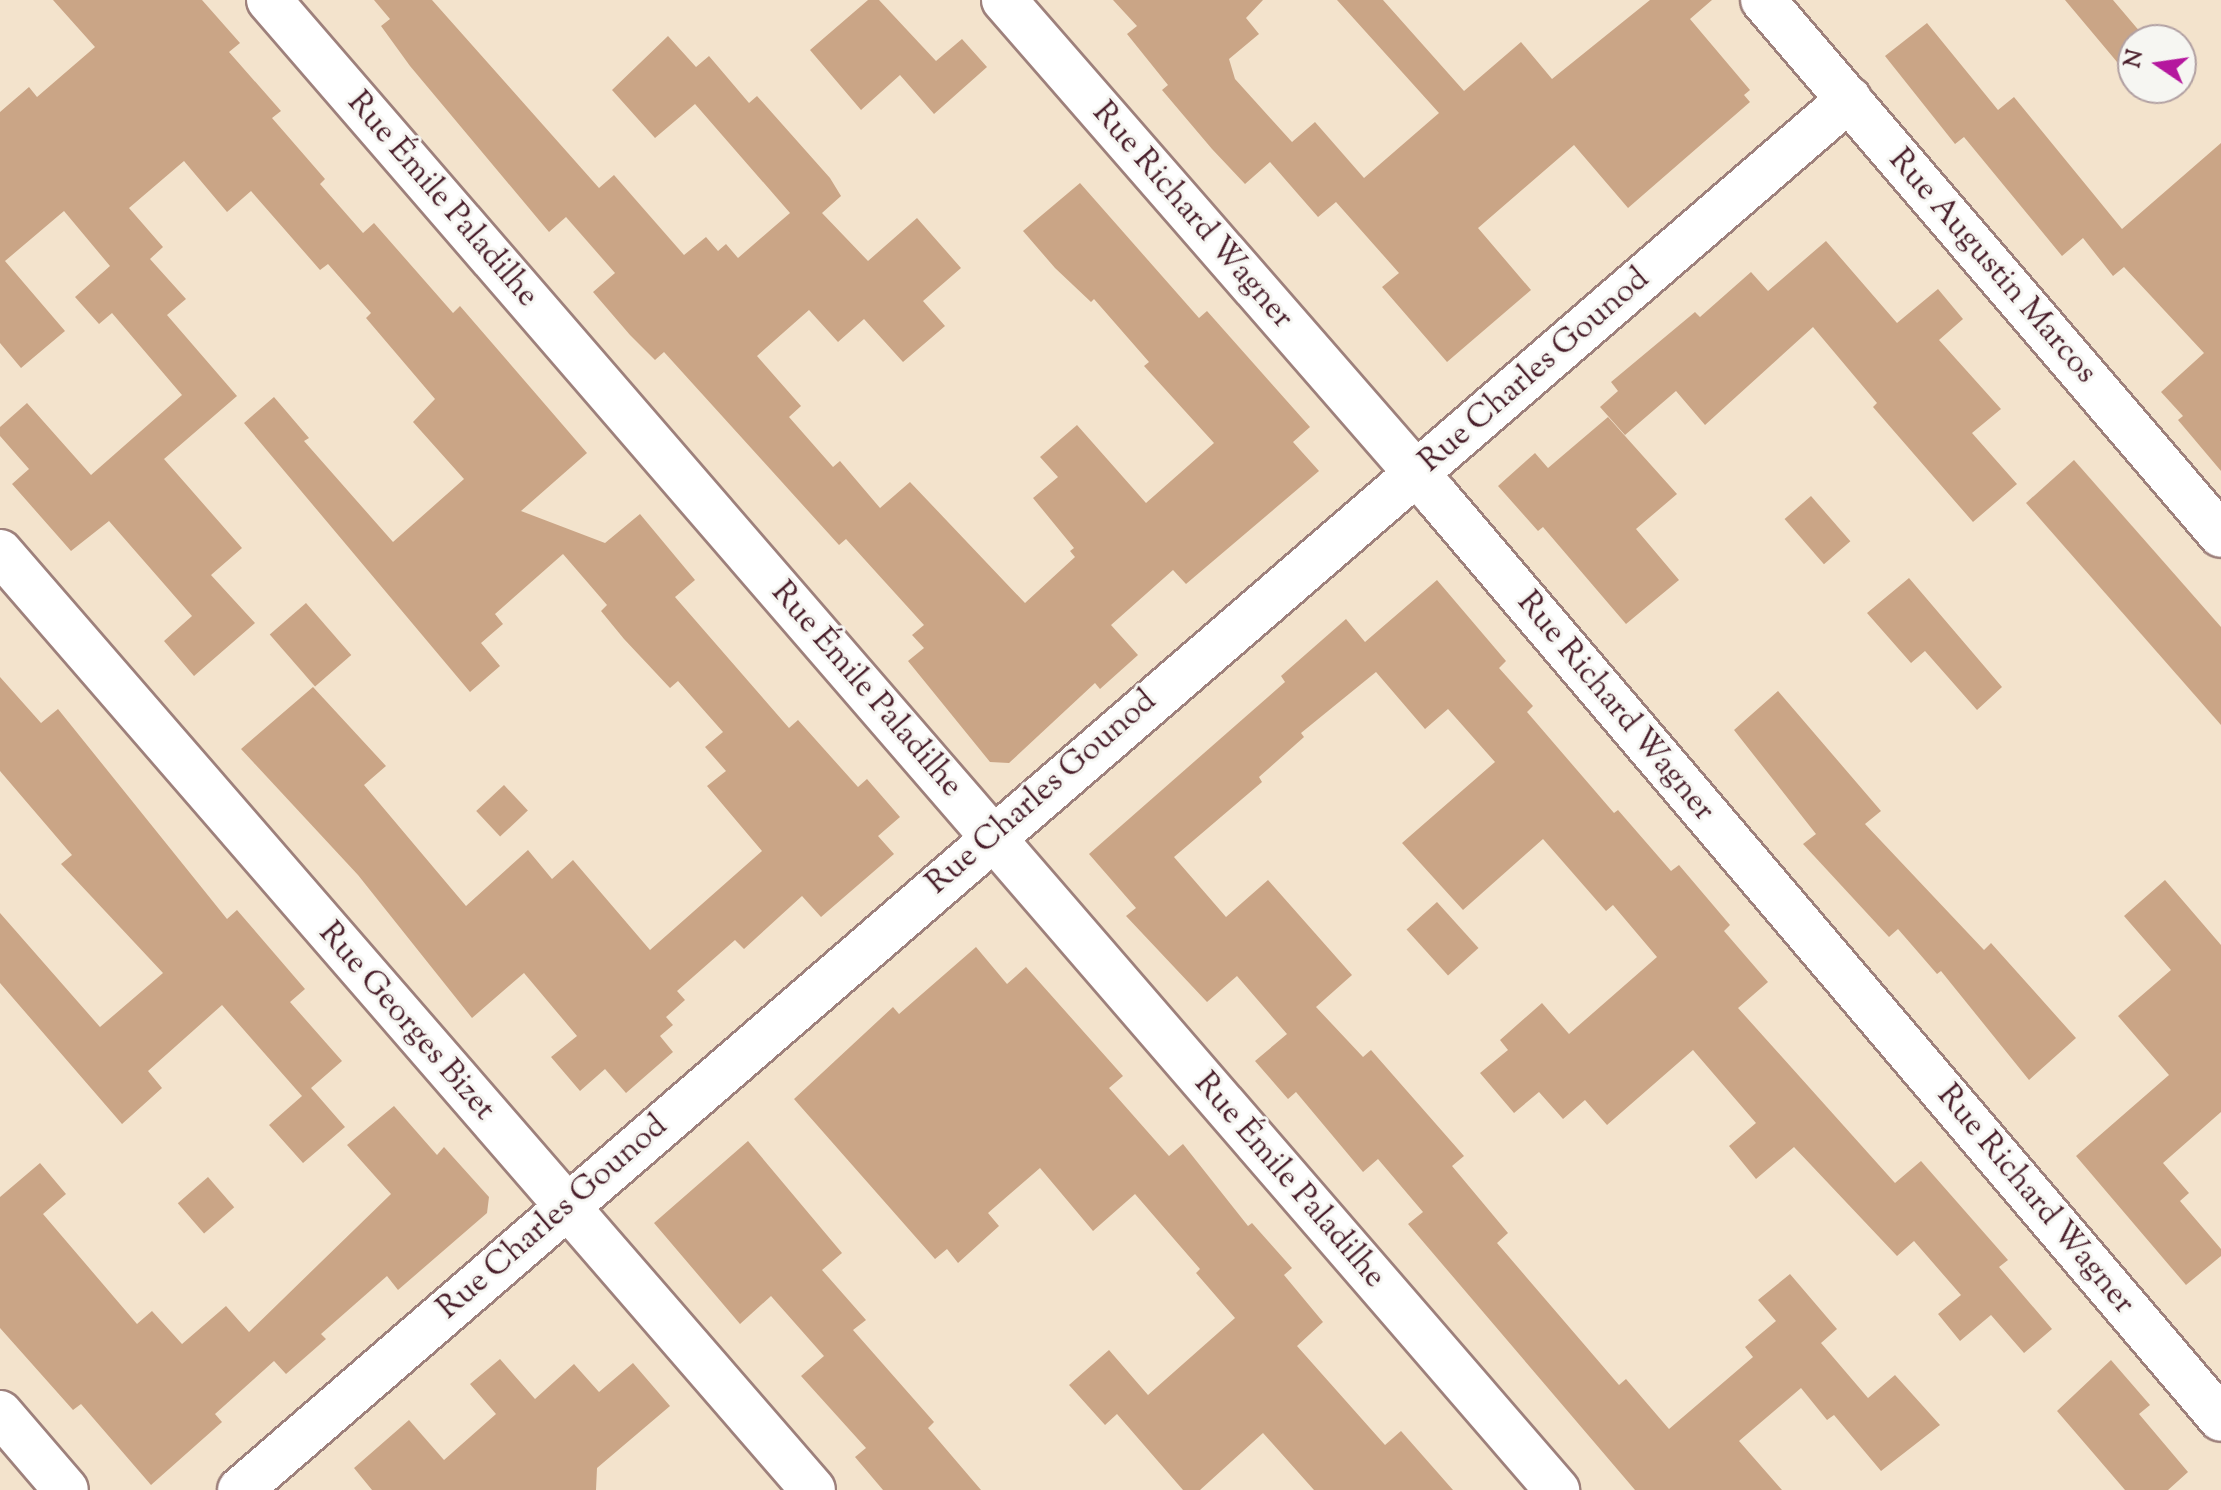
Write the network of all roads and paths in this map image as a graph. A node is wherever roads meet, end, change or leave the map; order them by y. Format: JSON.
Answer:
{"nodes":[{"id":1,"x":269,"y":0,"type":"edge"},
{"id":2,"x":1004,"y":0,"type":"edge"},
{"id":3,"x":1763,"y":0,"type":"edge"},
{"id":4,"x":1849,"y":99,"type":"junction"},
{"id":5,"x":1417,"y":474,"type":"junction"},
{"id":6,"x":2221,"y":535,"type":"edge"},
{"id":7,"x":0,"y":552,"type":"edge"},
{"id":8,"x":991,"y":836,"type":"junction"},
{"id":9,"x":565,"y":1207,"type":"junction"},
{"id":10,"x":0,"y":1413,"type":"edge"},
{"id":11,"x":2221,"y":1419,"type":"edge"},
{"id":12,"x":66,"y":1490,"type":"edge"},
{"id":13,"x":240,"y":1490,"type":"edge"},
{"id":14,"x":813,"y":1490,"type":"edge"},
{"id":15,"x":1557,"y":1490,"type":"edge"}],
"edges":[{"from":1,"to":8,"type":"street","name":"Rue Émile Paladilhe"},
{"from":2,"to":5,"type":"street","name":"Rue Richard Wagner"},
{"from":3,"to":4,"type":"street","name":"Rue Augustin Marcos"},
{"from":4,"to":5,"type":"street","name":"Rue Charles Gounod"},
{"from":4,"to":6,"type":"street","name":"Rue Augustin Marcos"},
{"from":5,"to":8,"type":"street","name":"Rue Charles Gounod"},
{"from":5,"to":11,"type":"street","name":"Rue Richard Wagner"},
{"from":7,"to":9,"type":"street","name":"Rue Georges Bizet"},
{"from":8,"to":9,"type":"street","name":"Rue Charles Gounod"},
{"from":8,"to":15,"type":"street","name":"Rue Émile Paladilhe"},
{"from":9,"to":13,"type":"street","name":"Rue Charles Gounod"},
{"from":9,"to":14,"type":"street","name":"Rue Georges Bizet"},
{"from":10,"to":12,"type":"street"}]}
